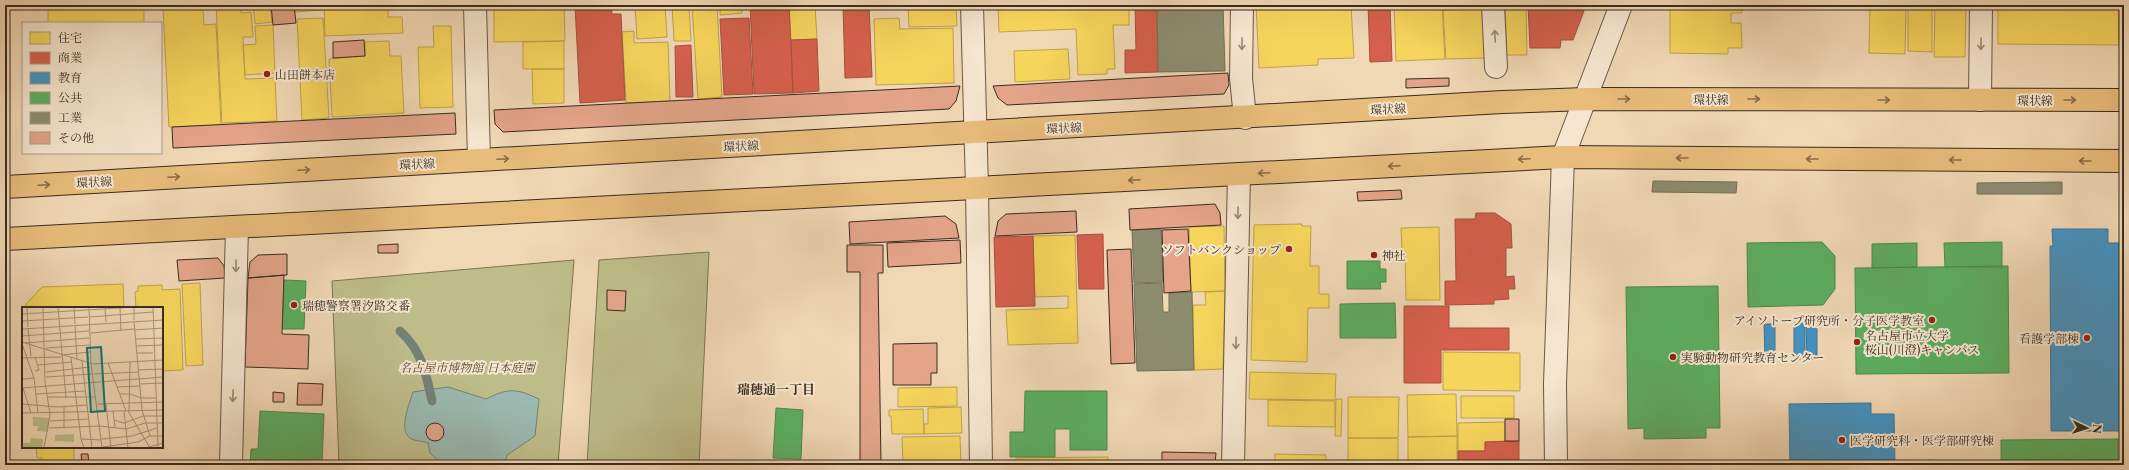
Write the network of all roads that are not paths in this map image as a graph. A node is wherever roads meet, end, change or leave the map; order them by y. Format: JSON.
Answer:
{"nodes":[{"id":1,"x":475,"y":5,"type":"edge"},
{"id":2,"x":972,"y":5,"type":"edge"},
{"id":3,"x":1242,"y":5,"type":"edge"},
{"id":4,"x":1493,"y":5,"type":"edge"},
{"id":5,"x":1621,"y":5,"type":"edge"},
{"id":6,"x":1981,"y":5,"type":"edge"},
{"id":7,"x":1496,"y":67,"type":"dead end"},
{"id":8,"x":1585,"y":99,"type":"junction"},
{"id":9,"x":1980,"y":100,"type":"junction"},
{"id":10,"x":2124,"y":100,"type":"edge"},
{"id":11,"x":1245,"y":118,"type":"junction"},
{"id":12,"x":975,"y":133,"type":"junction"},
{"id":13,"x":1563,"y":157,"type":"junction"},
{"id":14,"x":479,"y":160,"type":"junction"},
{"id":15,"x":2124,"y":162,"type":"edge"},
{"id":16,"x":1239,"y":174,"type":"junction"},
{"id":17,"x":5,"y":187,"type":"edge"},
{"id":18,"x":977,"y":188,"type":"junction"},
{"id":19,"x":237,"y":227,"type":"junction"},
{"id":20,"x":5,"y":239,"type":"edge"},
{"id":21,"x":232,"y":465,"type":"edge"},
{"id":22,"x":981,"y":465,"type":"edge"},
{"id":23,"x":1233,"y":465,"type":"edge"},
{"id":24,"x":1556,"y":465,"type":"edge"}],
"edges":[{"from":1,"to":14,"type":"street"},
{"from":2,"to":12,"type":"street"},
{"from":3,"to":11,"type":"street","one_way":true},
{"from":7,"to":4,"type":"street","one_way":true},
{"from":5,"to":8,"type":"street"},
{"from":6,"to":9,"type":"street","one_way":true},
{"from":8,"to":9,"type":"main road","name":"環状線","one_way":true},
{"from":8,"to":11,"type":"main road","name":"環状線"},
{"from":8,"to":13,"type":"street"},
{"from":9,"to":10,"type":"main road","name":"環状線","one_way":true},
{"from":11,"to":12,"type":"main road","name":"環状線"},
{"from":14,"to":12,"type":"main road","name":"環状線","one_way":true},
{"from":12,"to":18,"type":"street"},
{"from":15,"to":13,"type":"main road","one_way":true},
{"from":13,"to":16,"type":"main road","one_way":true},
{"from":13,"to":24,"type":"street"},
{"from":17,"to":14,"type":"main road","name":"環状線","one_way":true},
{"from":16,"to":18,"type":"main road","one_way":true},
{"from":16,"to":23,"type":"street","one_way":true},
{"from":18,"to":19,"type":"main road"},
{"from":18,"to":22,"type":"street"},
{"from":19,"to":20,"type":"main road"},
{"from":19,"to":21,"type":"street","one_way":true}]}
